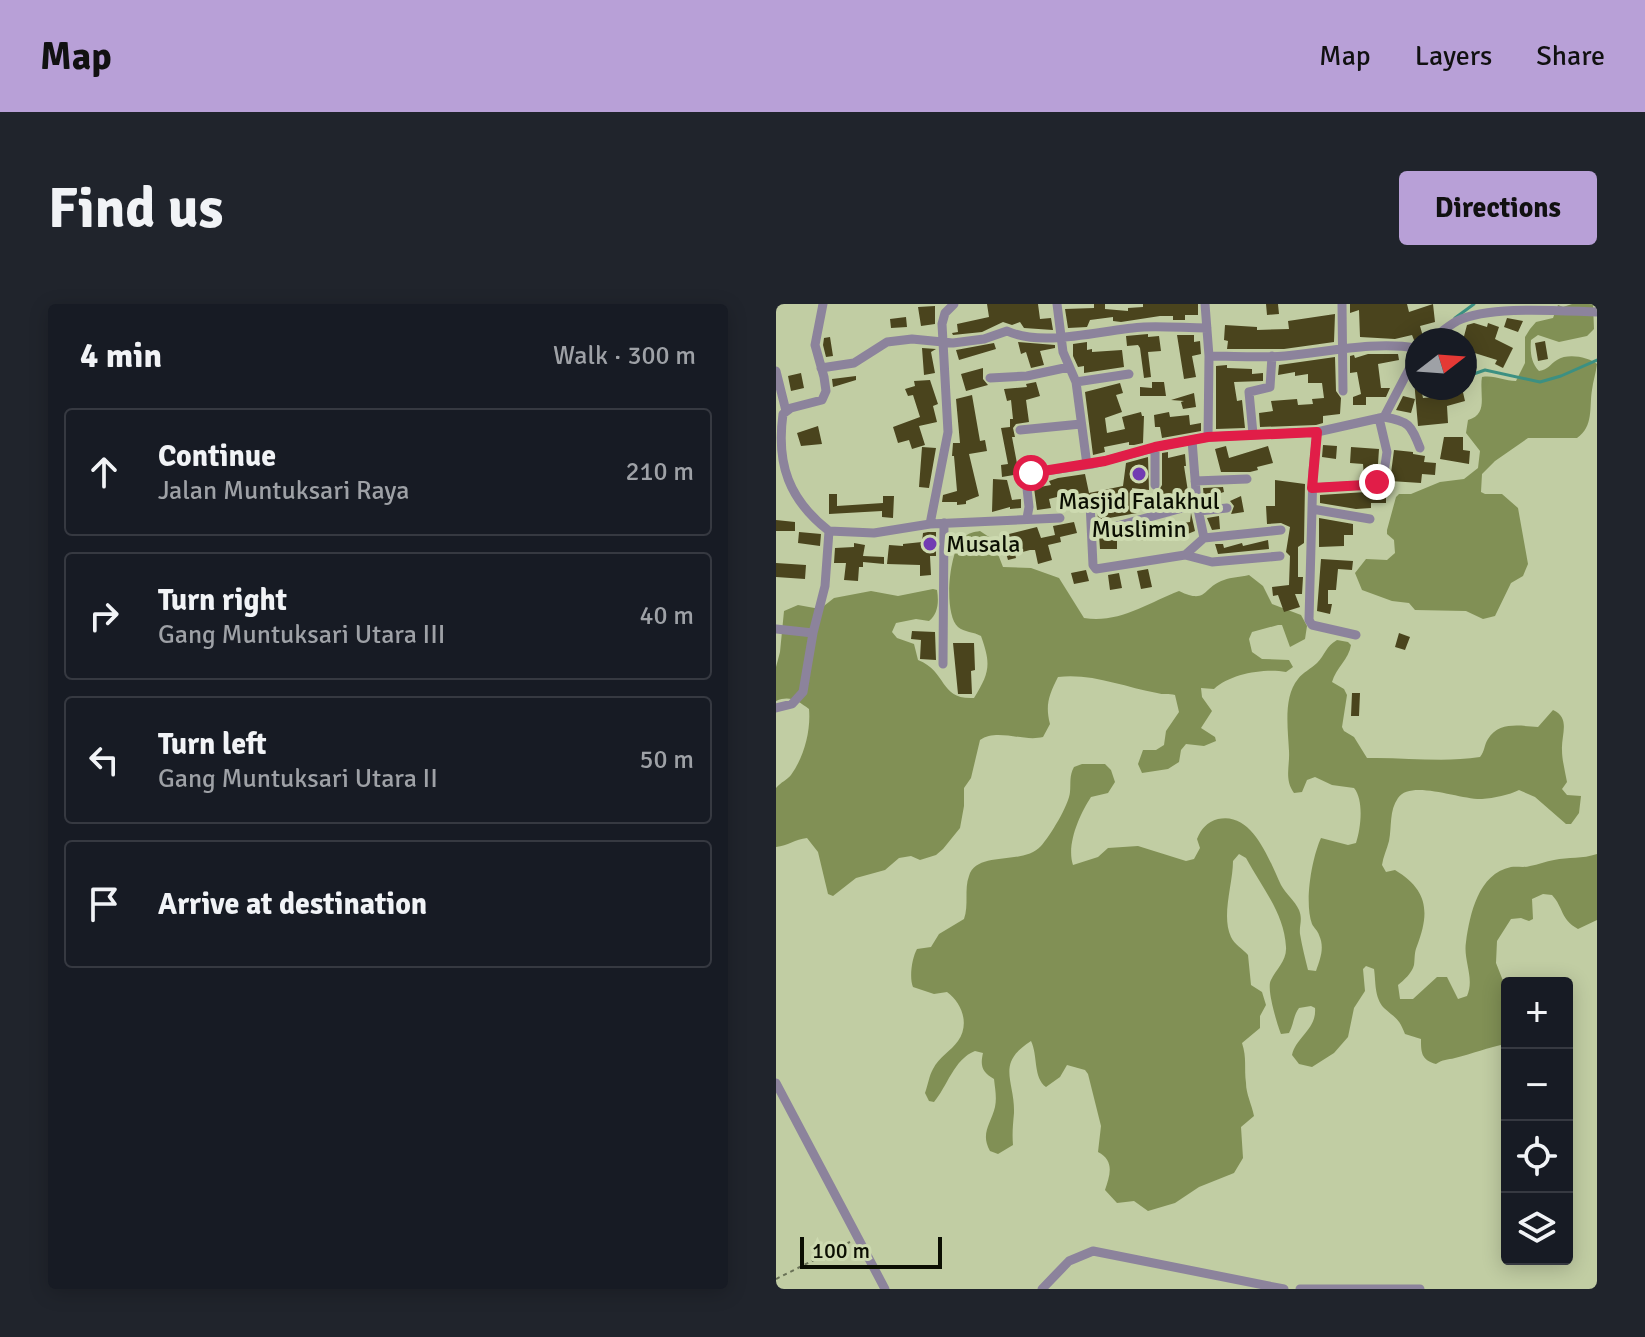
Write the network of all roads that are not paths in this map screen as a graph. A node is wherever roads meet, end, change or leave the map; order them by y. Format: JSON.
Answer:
{"nodes":[{"id":1,"x":823,"y":304,"type":"edge"},
{"id":2,"x":954,"y":304,"type":"edge"},
{"id":3,"x":1057,"y":304,"type":"edge"},
{"id":4,"x":1205,"y":304,"type":"edge"},
{"id":5,"x":1342,"y":304,"type":"edge"},
{"id":6,"x":1486,"y":304,"type":"edge"},
{"id":7,"x":1597,"y":312,"type":"edge"},
{"id":8,"x":1492,"y":314,"type":"junction"},
{"id":9,"x":1207,"y":328,"type":"junction"},
{"id":10,"x":1448,"y":328,"type":"edge"},
{"id":11,"x":1061,"y":336,"type":"junction"},
{"id":12,"x":944,"y":343,"type":"junction"},
{"id":13,"x":1341,"y":348,"type":"junction"},
{"id":14,"x":1405,"y":351,"type":"edge"},
{"id":15,"x":1209,"y":356,"type":"junction"},
{"id":16,"x":1272,"y":356,"type":"junction"},
{"id":17,"x":1069,"y":367,"type":"junction"},
{"id":18,"x":821,"y":368,"type":"junction"},
{"id":19,"x":776,"y":371,"type":"edge"},
{"id":20,"x":1405,"y":373,"type":"edge"},
{"id":21,"x":1129,"y":374,"type":"dead end"},
{"id":22,"x":990,"y":378,"type":"dead end"},
{"id":23,"x":1076,"y":382,"type":"junction"},
{"id":24,"x":1343,"y":391,"type":"dead end"},
{"id":25,"x":786,"y":411,"type":"junction"},
{"id":26,"x":1381,"y":418,"type":"junction"},
{"id":27,"x":1081,"y":424,"type":"junction"},
{"id":28,"x":1020,"y":430,"type":"dead end"},
{"id":29,"x":1317,"y":432,"type":"junction"},
{"id":30,"x":1253,"y":434,"type":"junction"},
{"id":31,"x":1208,"y":437,"type":"junction"},
{"id":32,"x":777,"y":438,"type":"edge"},
{"id":33,"x":1192,"y":440,"type":"junction"},
{"id":34,"x":1155,"y":447,"type":"junction"},
{"id":35,"x":1420,"y":448,"type":"dead end"},
{"id":36,"x":1087,"y":465,"type":"junction"},
{"id":37,"x":779,"y":466,"type":"edge"},
{"id":38,"x":1247,"y":479,"type":"dead end"},
{"id":39,"x":1195,"y":481,"type":"junction"},
{"id":40,"x":1155,"y":485,"type":"dead end"},
{"id":41,"x":1312,"y":488,"type":"junction"},
{"id":42,"x":1090,"y":503,"type":"dead end"},
{"id":43,"x":1198,"y":507,"type":"junction"},
{"id":44,"x":1227,"y":508,"type":"dead end"},
{"id":45,"x":1312,"y":509,"type":"junction"},
{"id":46,"x":1027,"y":518,"type":"junction"},
{"id":47,"x":1060,"y":518,"type":"dead end"},
{"id":48,"x":1370,"y":519,"type":"dead end"},
{"id":49,"x":944,"y":523,"type":"junction"},
{"id":50,"x":930,"y":524,"type":"junction"},
{"id":51,"x":1092,"y":528,"type":"junction"},
{"id":52,"x":1281,"y":530,"type":"dead end"},
{"id":53,"x":829,"y":531,"type":"junction"},
{"id":54,"x":1204,"y":538,"type":"junction"},
{"id":55,"x":1185,"y":555,"type":"junction"},
{"id":56,"x":1280,"y":556,"type":"dead end"},
{"id":57,"x":776,"y":629,"type":"edge"},
{"id":58,"x":813,"y":633,"type":"junction"},
{"id":59,"x":1356,"y":635,"type":"dead end"},
{"id":60,"x":943,"y":664,"type":"dead end"},
{"id":61,"x":776,"y":708,"type":"edge"},
{"id":62,"x":776,"y":1083,"type":"edge"},
{"id":63,"x":885,"y":1289,"type":"edge"},
{"id":64,"x":1042,"y":1289,"type":"edge"},
{"id":65,"x":1284,"y":1289,"type":"edge"},
{"id":66,"x":1300,"y":1289,"type":"edge"},
{"id":67,"x":1420,"y":1289,"type":"edge"}],
"edges":[{"from":1,"to":18,"type":"street"},
{"from":2,"to":12,"type":"street"},
{"from":3,"to":11,"type":"street"},
{"from":4,"to":9,"type":"street"},
{"from":5,"to":13,"type":"street"},
{"from":6,"to":8,"type":"street"},
{"from":7,"to":8,"type":"street"},
{"from":8,"to":10,"type":"street"},
{"from":9,"to":11,"type":"street"},
{"from":9,"to":15,"type":"street"},
{"from":11,"to":12,"type":"street"},
{"from":11,"to":17,"type":"street"},
{"from":12,"to":18,"type":"street"},
{"from":12,"to":50,"type":"street"},
{"from":13,"to":14,"type":"street"},
{"from":13,"to":16,"type":"street"},
{"from":13,"to":24,"type":"street"},
{"from":15,"to":16,"type":"street"},
{"from":15,"to":31,"type":"street"},
{"from":16,"to":30,"type":"street"},
{"from":17,"to":22,"type":"street"},
{"from":17,"to":23,"type":"street"},
{"from":18,"to":25,"type":"street"},
{"from":19,"to":25,"type":"street"},
{"from":20,"to":26,"type":"street"},
{"from":21,"to":23,"type":"street"},
{"from":23,"to":27,"type":"street"},
{"from":25,"to":32,"type":"street"},
{"from":26,"to":29,"type":"street"},
{"from":26,"to":35,"type":"street"},
{"from":26,"to":41,"type":"street"},
{"from":27,"to":28,"type":"street"},
{"from":27,"to":36,"type":"street"},
{"from":29,"to":30,"type":"street"},
{"from":29,"to":41,"type":"street"},
{"from":30,"to":31,"type":"street"},
{"from":31,"to":33,"type":"street"},
{"from":32,"to":37,"type":"street"},
{"from":33,"to":34,"type":"street"},
{"from":33,"to":39,"type":"street"},
{"from":34,"to":36,"type":"street"},
{"from":34,"to":40,"type":"street"},
{"from":36,"to":46,"type":"street"},
{"from":37,"to":53,"type":"street"},
{"from":38,"to":39,"type":"street"},
{"from":39,"to":43,"type":"street"},
{"from":41,"to":45,"type":"street"},
{"from":42,"to":51,"type":"street"},
{"from":43,"to":44,"type":"street"},
{"from":43,"to":51,"type":"street"},
{"from":43,"to":54,"type":"street"},
{"from":45,"to":48,"type":"street"},
{"from":45,"to":59,"type":"street"},
{"from":46,"to":47,"type":"street"},
{"from":46,"to":49,"type":"street"},
{"from":49,"to":50,"type":"street"},
{"from":49,"to":60,"type":"street"},
{"from":50,"to":53,"type":"street"},
{"from":51,"to":55,"type":"street"},
{"from":52,"to":54,"type":"street"},
{"from":53,"to":58,"type":"street"},
{"from":54,"to":55,"type":"street"},
{"from":55,"to":56,"type":"street"},
{"from":57,"to":58,"type":"street"},
{"from":58,"to":61,"type":"street"},
{"from":62,"to":63,"type":"street"},
{"from":64,"to":65,"type":"street"},
{"from":66,"to":67,"type":"street"}]}
